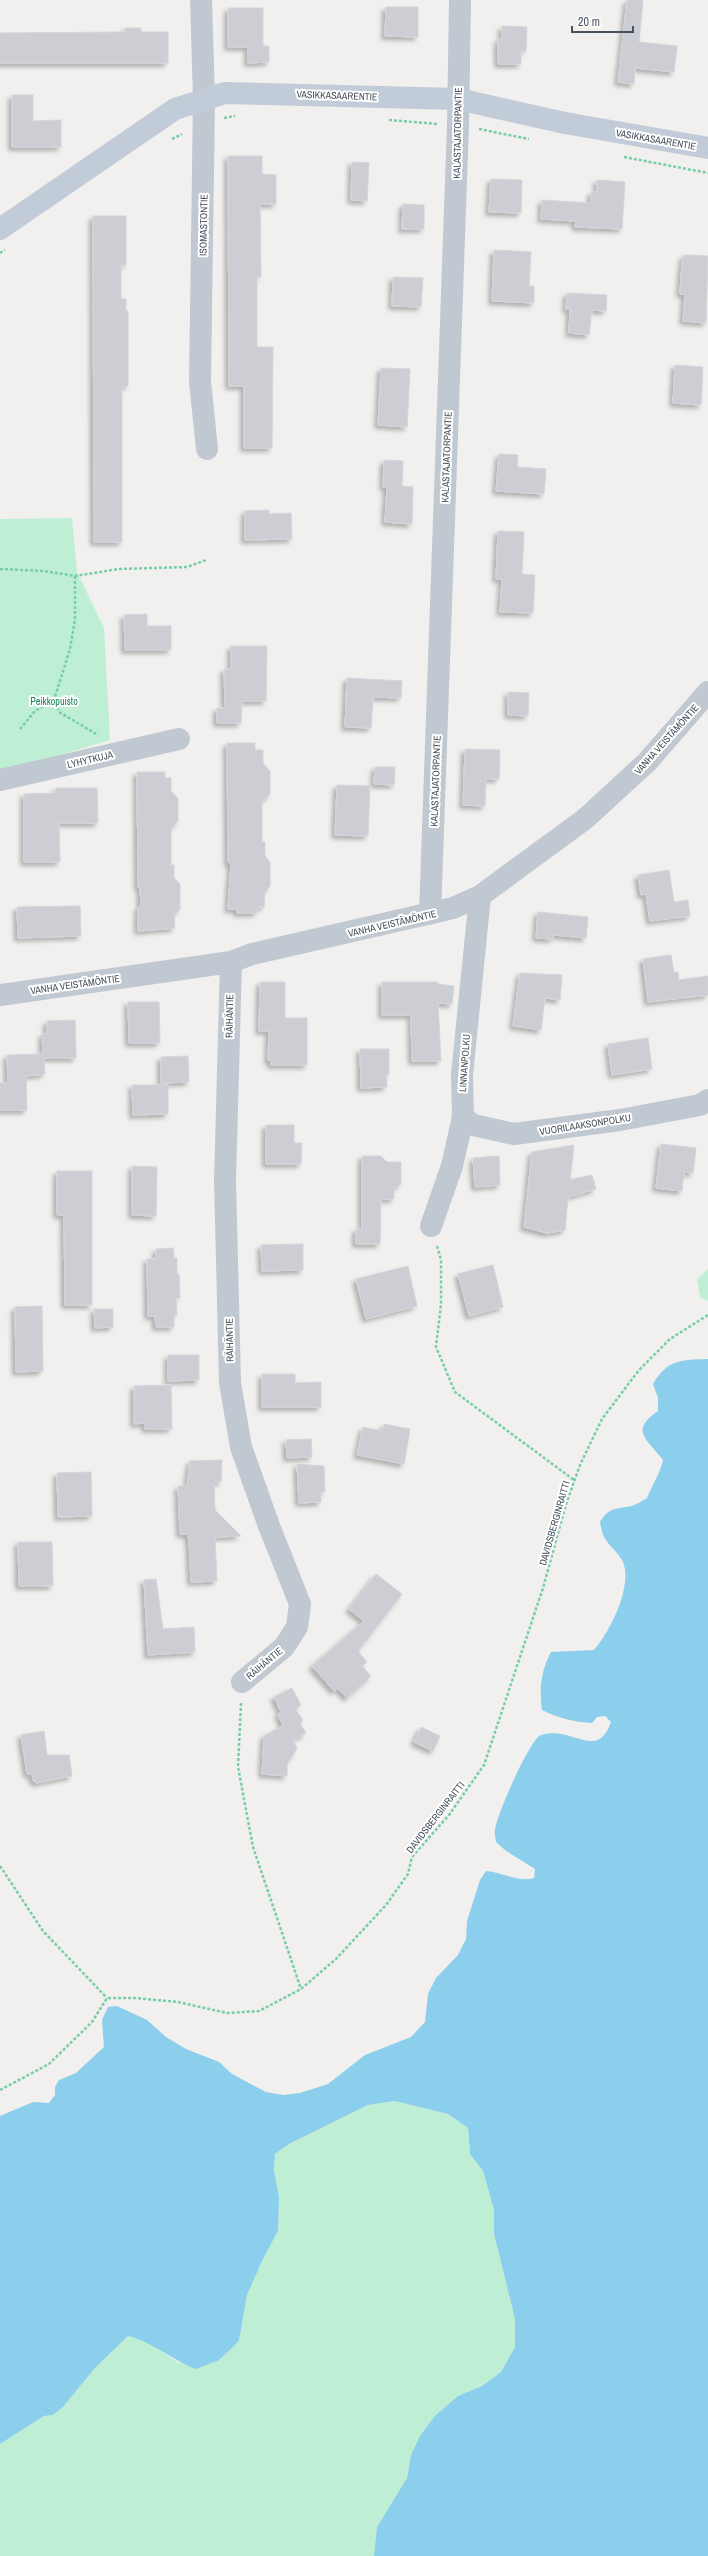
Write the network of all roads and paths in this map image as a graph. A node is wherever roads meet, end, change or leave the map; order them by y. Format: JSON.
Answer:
{"nodes":[{"id":1,"x":201,"y":0,"type":"edge"},
{"id":2,"x":460,"y":0,"type":"edge"},
{"id":3,"x":204,"y":99,"type":"junction"},
{"id":4,"x":458,"y":99,"type":"junction"},
{"id":5,"x":237,"y":116,"type":"dead end"},
{"id":6,"x":388,"y":120,"type":"dead end"},
{"id":7,"x":204,"y":124,"type":"junction"},
{"id":8,"x":458,"y":125,"type":"junction"},
{"id":9,"x":168,"y":140,"type":"dead end"},
{"id":10,"x":536,"y":140,"type":"dead end"},
{"id":11,"x":708,"y":148,"type":"edge"},
{"id":12,"x":622,"y":156,"type":"dead end"},
{"id":13,"x":708,"y":173,"type":"edge"},
{"id":14,"x":0,"y":229,"type":"edge"},
{"id":15,"x":6,"y":249,"type":"dead end"},
{"id":16,"x":0,"y":253,"type":"edge"},
{"id":17,"x":207,"y":449,"type":"dead end"},
{"id":18,"x":206,"y":560,"type":"dead end"},
{"id":19,"x":0,"y":569,"type":"edge"},
{"id":20,"x":74,"y":576,"type":"junction"},
{"id":21,"x":708,"y":692,"type":"edge"},
{"id":22,"x":54,"y":700,"type":"junction"},
{"id":23,"x":20,"y":729,"type":"dead end"},
{"id":24,"x":179,"y":739,"type":"dead end"},
{"id":25,"x":124,"y":751,"type":"junction"},
{"id":26,"x":0,"y":780,"type":"edge"},
{"id":27,"x":480,"y":896,"type":"junction"},
{"id":28,"x":430,"y":914,"type":"junction"},
{"id":29,"x":231,"y":962,"type":"junction"},
{"id":30,"x":0,"y":995,"type":"edge"},
{"id":31,"x":708,"y":1100,"type":"edge"},
{"id":32,"x":463,"y":1117,"type":"junction"},
{"id":33,"x":430,"y":1226,"type":"joint"},
{"id":34,"x":708,"y":1314,"type":"edge"},
{"id":35,"x":574,"y":1480,"type":"junction"},
{"id":36,"x":242,"y":1682,"type":"joint"},
{"id":37,"x":0,"y":1866,"type":"edge"},
{"id":38,"x":301,"y":1989,"type":"junction"},
{"id":39,"x":107,"y":1998,"type":"junction"},
{"id":40,"x":0,"y":2090,"type":"edge"}],
"edges":[{"from":1,"to":3,"type":"street","name":"ISOMASTONTIE"},
{"from":2,"to":4,"type":"street","name":"KALASTAJATORPANTIE"},
{"from":3,"to":4,"type":"street","name":"VASIKKASAARENTIE"},
{"from":3,"to":7,"type":"street","name":"ISOMASTONTIE"},
{"from":3,"to":14,"type":"street","name":"VASIKKASAARENTIE"},
{"from":4,"to":8,"type":"street","name":"KALASTAJATORPANTIE"},
{"from":4,"to":11,"type":"street","name":"VASIKKASAARENTIE"},
{"from":5,"to":7,"type":"path"},
{"from":6,"to":8,"type":"path"},
{"from":7,"to":9,"type":"path"},
{"from":7,"to":17,"type":"street","name":"ISOMASTONTIE"},
{"from":8,"to":10,"type":"path"},
{"from":8,"to":28,"type":"street","name":"KALASTAJATORPANTIE"},
{"from":12,"to":13,"type":"path"},
{"from":15,"to":16,"type":"path"},
{"from":18,"to":20,"type":"path"},
{"from":19,"to":20,"type":"path"},
{"from":20,"to":22,"type":"path"},
{"from":21,"to":27,"type":"street","name":"VANHA VEISTÄMÖNTIE"},
{"from":22,"to":23,"type":"path"},
{"from":22,"to":25,"type":"path"},
{"from":24,"to":25,"type":"street","name":"LYHYTKUJA"},
{"from":25,"to":26,"type":"street","name":"LYHYTKUJA"},
{"from":27,"to":28,"type":"street","name":"VANHA VEISTÄMÖNTIE"},
{"from":27,"to":32,"type":"street","name":"LINNANPOLKU"},
{"from":28,"to":29,"type":"street","name":"VANHA VEISTÄMÖNTIE"},
{"from":29,"to":30,"type":"street","name":"VANHA VEISTÄMÖNTIE"},
{"from":29,"to":36,"type":"street","name":"RÄIHÄNTIE"},
{"from":31,"to":32,"type":"street","name":"VUORILAAKSONPOLKU"},
{"from":32,"to":33,"type":"street","name":"LINNANPOLKU"},
{"from":33,"to":35,"type":"path"},
{"from":34,"to":35,"type":"path","name":"DAVIDSBERGINRAITTI"},
{"from":35,"to":38,"type":"path","name":"DAVIDSBERGINRAITTI"},
{"from":36,"to":38,"type":"path"},
{"from":37,"to":39,"type":"path"},
{"from":38,"to":39,"type":"path","name":"DAVIDSBERGINRAITTI"},
{"from":39,"to":40,"type":"path"}]}
